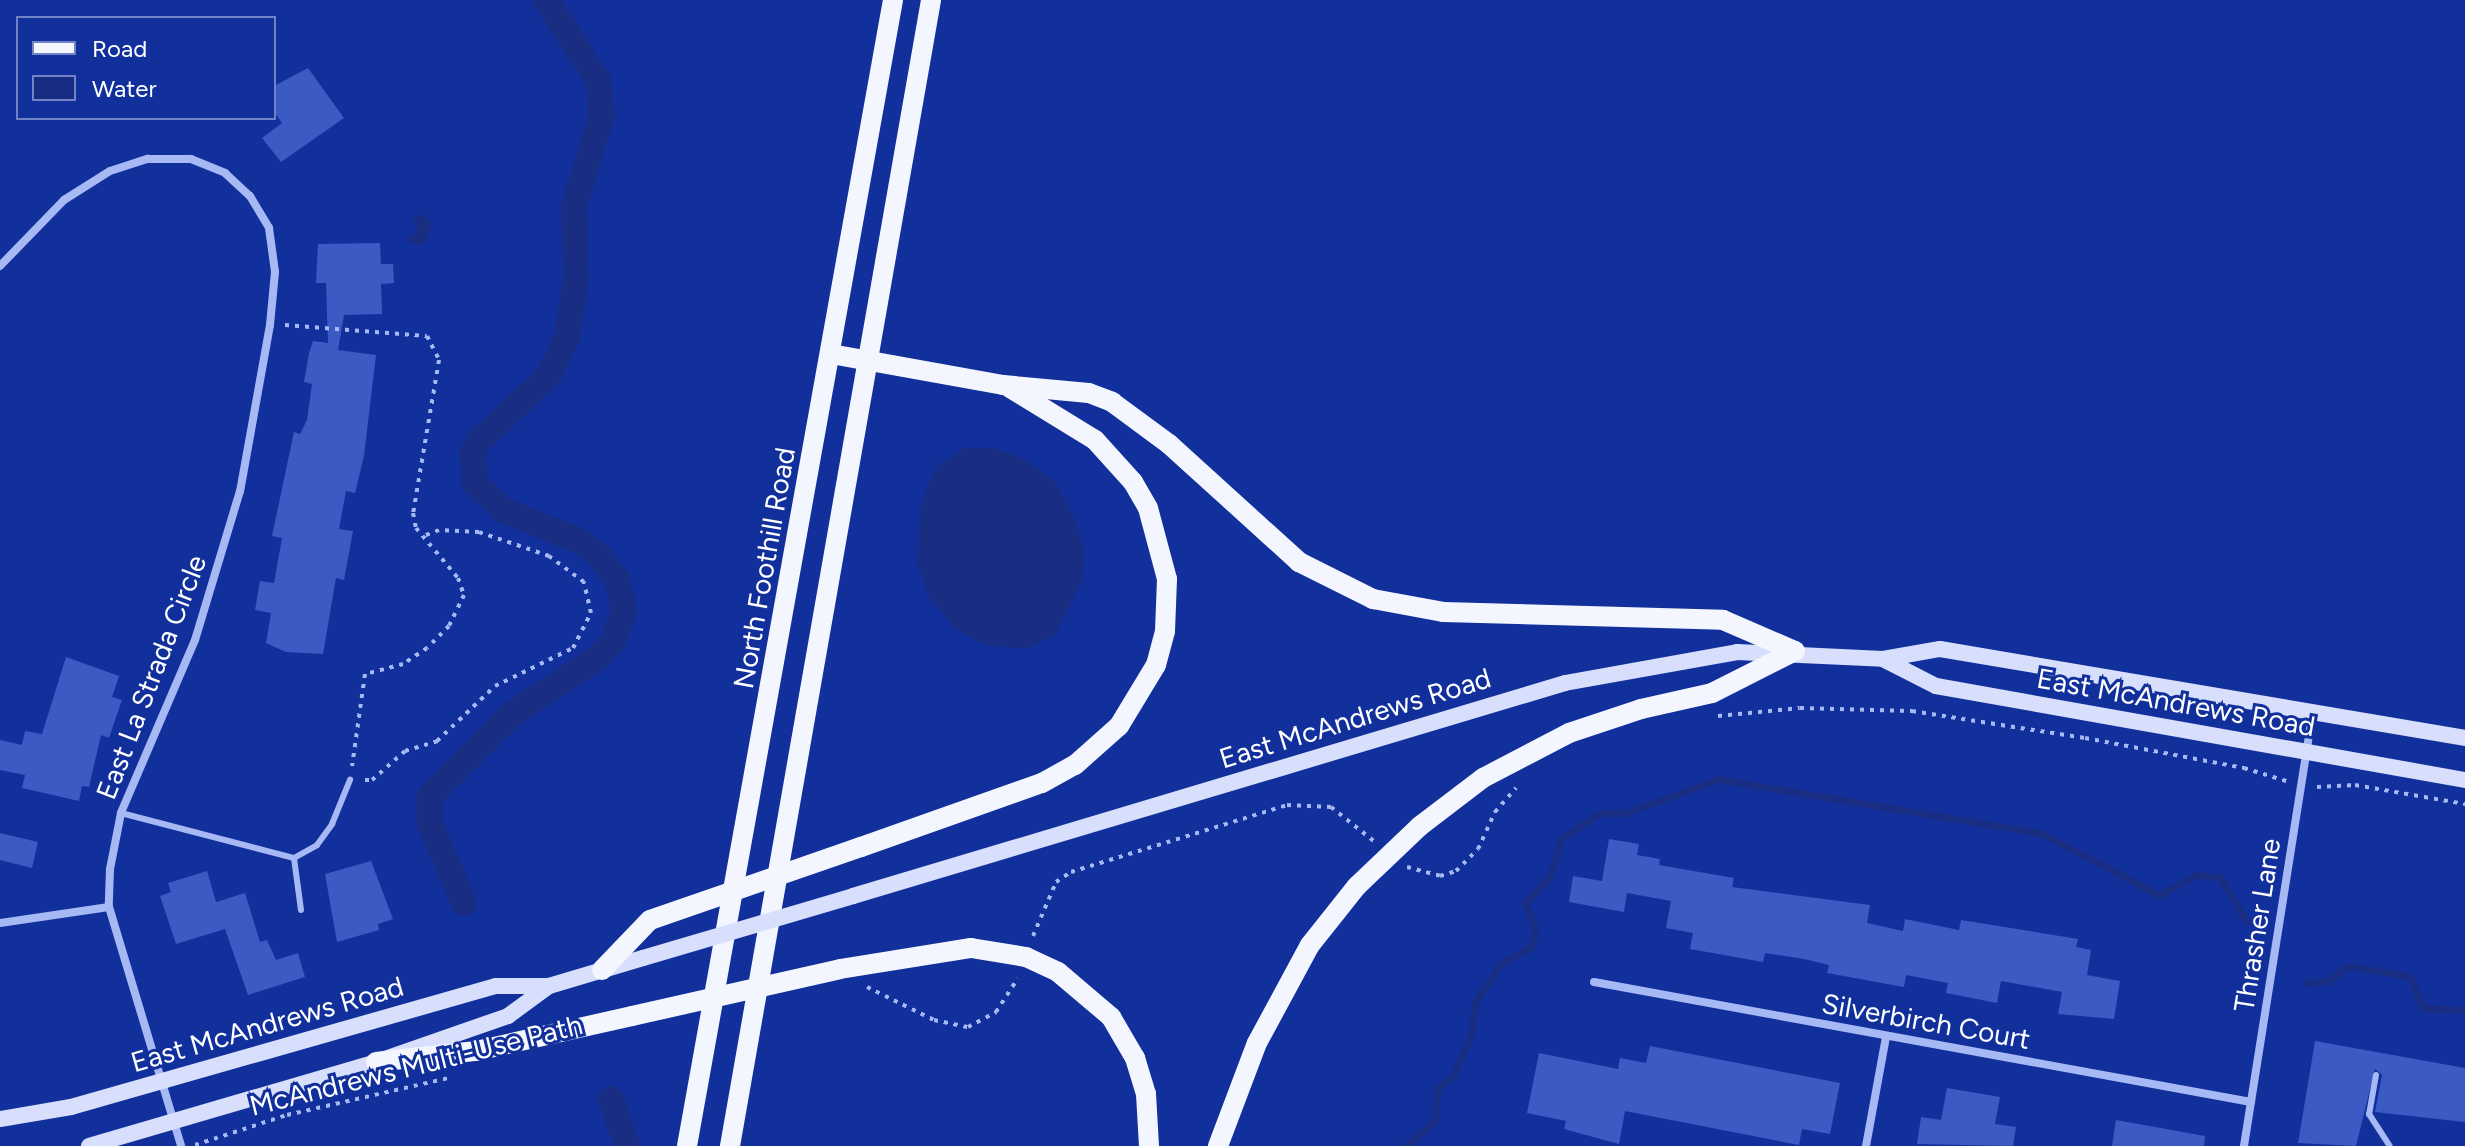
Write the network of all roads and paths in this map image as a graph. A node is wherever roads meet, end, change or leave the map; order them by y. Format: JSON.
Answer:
{"nodes":[{"id":1,"x":893,"y":0,"type":"edge"},
{"id":2,"x":931,"y":0,"type":"edge"},
{"id":3,"x":0,"y":266,"type":"edge"},
{"id":4,"x":270,"y":325,"type":"junction"},
{"id":5,"x":831,"y":354,"type":"junction"},
{"id":6,"x":870,"y":361,"type":"junction"},
{"id":7,"x":1003,"y":385,"type":"junction"},
{"id":8,"x":423,"y":536,"type":"junction"},
{"id":9,"x":1795,"y":651,"type":"junction"},
{"id":10,"x":1883,"y":659,"type":"junction"},
{"id":11,"x":2313,"y":711,"type":"junction"},
{"id":12,"x":1703,"y":718,"type":"dead end"},
{"id":13,"x":2465,"y":738,"type":"edge"},
{"id":14,"x":2306,"y":752,"type":"junction"},
{"id":15,"x":350,"y":780,"type":"junction"},
{"id":16,"x":2272,"y":780,"type":"dead end"},
{"id":17,"x":2465,"y":780,"type":"edge"},
{"id":18,"x":1525,"y":781,"type":"dead end"},
{"id":19,"x":2326,"y":789,"type":"dead end"},
{"id":20,"x":2465,"y":804,"type":"edge"},
{"id":21,"x":121,"y":813,"type":"junction"},
{"id":22,"x":1381,"y":847,"type":"dead end"},
{"id":23,"x":294,"y":858,"type":"junction"},
{"id":24,"x":1403,"y":864,"type":"dead end"},
{"id":25,"x":109,"y":907,"type":"junction"},
{"id":26,"x":301,"y":910,"type":"dead end"},
{"id":27,"x":0,"y":923,"type":"edge"},
{"id":28,"x":1029,"y":948,"type":"dead end"},
{"id":29,"x":1022,"y":966,"type":"dead end"},
{"id":30,"x":602,"y":970,"type":"junction"},
{"id":31,"x":1594,"y":982,"type":"dead end"},
{"id":32,"x":859,"y":984,"type":"dead end"},
{"id":33,"x":549,"y":986,"type":"junction"},
{"id":34,"x":1886,"y":1037,"type":"junction"},
{"id":35,"x":376,"y":1062,"type":"junction"},
{"id":36,"x":2376,"y":1075,"type":"dead end"},
{"id":37,"x":453,"y":1077,"type":"dead end"},
{"id":38,"x":162,"y":1082,"type":"junction"},
{"id":39,"x":2251,"y":1102,"type":"junction"},
{"id":40,"x":0,"y":1119,"type":"edge"},
{"id":41,"x":174,"y":1123,"type":"junction"},
{"id":42,"x":89,"y":1146,"type":"edge"},
{"id":43,"x":181,"y":1146,"type":"edge"},
{"id":44,"x":192,"y":1146,"type":"edge"},
{"id":45,"x":687,"y":1146,"type":"edge"},
{"id":46,"x":730,"y":1146,"type":"edge"},
{"id":47,"x":1149,"y":1146,"type":"edge"},
{"id":48,"x":1218,"y":1146,"type":"edge"},
{"id":49,"x":1866,"y":1146,"type":"edge"},
{"id":50,"x":2244,"y":1146,"type":"edge"},
{"id":51,"x":2390,"y":1146,"type":"edge"}],
"edges":[{"from":1,"to":5,"type":"main road","name":"North Foothill Road"},
{"from":2,"to":6,"type":"main road"},
{"from":3,"to":4,"type":"street","name":"East La Strada Circle"},
{"from":4,"to":8,"type":"path"},
{"from":4,"to":21,"type":"street","name":"East La Strada Circle"},
{"from":5,"to":6,"type":"main road"},
{"from":5,"to":45,"type":"main road","name":"North Foothill Road"},
{"from":6,"to":7,"type":"main road"},
{"from":6,"to":46,"type":"main road"},
{"from":7,"to":9,"type":"main road"},
{"from":7,"to":30,"type":"main road","bridge":true},
{"from":8,"to":15,"type":"path"},
{"from":8,"to":15,"type":"path"},
{"from":9,"to":10,"type":"main road","name":"East McAndrews Road"},
{"from":9,"to":30,"type":"main road","name":"East McAndrews Road","bridge":true},
{"from":9,"to":48,"type":"main road"},
{"from":10,"to":11,"type":"main road","name":"East McAndrews Road"},
{"from":10,"to":14,"type":"main road","name":"East McAndrews Road"},
{"from":11,"to":13,"type":"main road","name":"East McAndrews Road"},
{"from":11,"to":14,"type":"street","name":"Thrasher Lane"},
{"from":12,"to":16,"type":"path"},
{"from":14,"to":17,"type":"main road","name":"East McAndrews Road"},
{"from":14,"to":39,"type":"street","name":"Thrasher Lane"},
{"from":15,"to":23,"type":"lane"},
{"from":18,"to":24,"type":"path"},
{"from":19,"to":20,"type":"path"},
{"from":21,"to":23,"type":"lane"},
{"from":21,"to":25,"type":"street","name":"East La Strada Circle"},
{"from":22,"to":28,"type":"path"},
{"from":23,"to":26,"type":"lane"},
{"from":25,"to":27,"type":"street"},
{"from":25,"to":38,"type":"street","name":"East La Strada Circle"},
{"from":29,"to":32,"type":"path"},
{"from":30,"to":33,"type":"main road","name":"East McAndrews Road"},
{"from":31,"to":34,"type":"street","name":"Silverbirch Court"},
{"from":33,"to":35,"type":"main road","name":"East McAndrews Road"},
{"from":33,"to":38,"type":"main road","name":"East McAndrews Road"},
{"from":34,"to":39,"type":"street","name":"Silverbirch Court"},
{"from":34,"to":49,"type":"street"},
{"from":35,"to":41,"type":"main road","name":"East McAndrews Road"},
{"from":35,"to":47,"type":"main road","bridge":true},
{"from":36,"to":51,"type":"lane"},
{"from":37,"to":44,"type":"path","name":"McAndrews Multi-Use Path"},
{"from":38,"to":40,"type":"main road","name":"East McAndrews Road"},
{"from":38,"to":41,"type":"street","name":"East La Strada Circle"},
{"from":39,"to":50,"type":"street","name":"Thrasher Lane"},
{"from":41,"to":42,"type":"main road","name":"East McAndrews Road"},
{"from":41,"to":43,"type":"street","name":"East La Strada Circle"}]}
